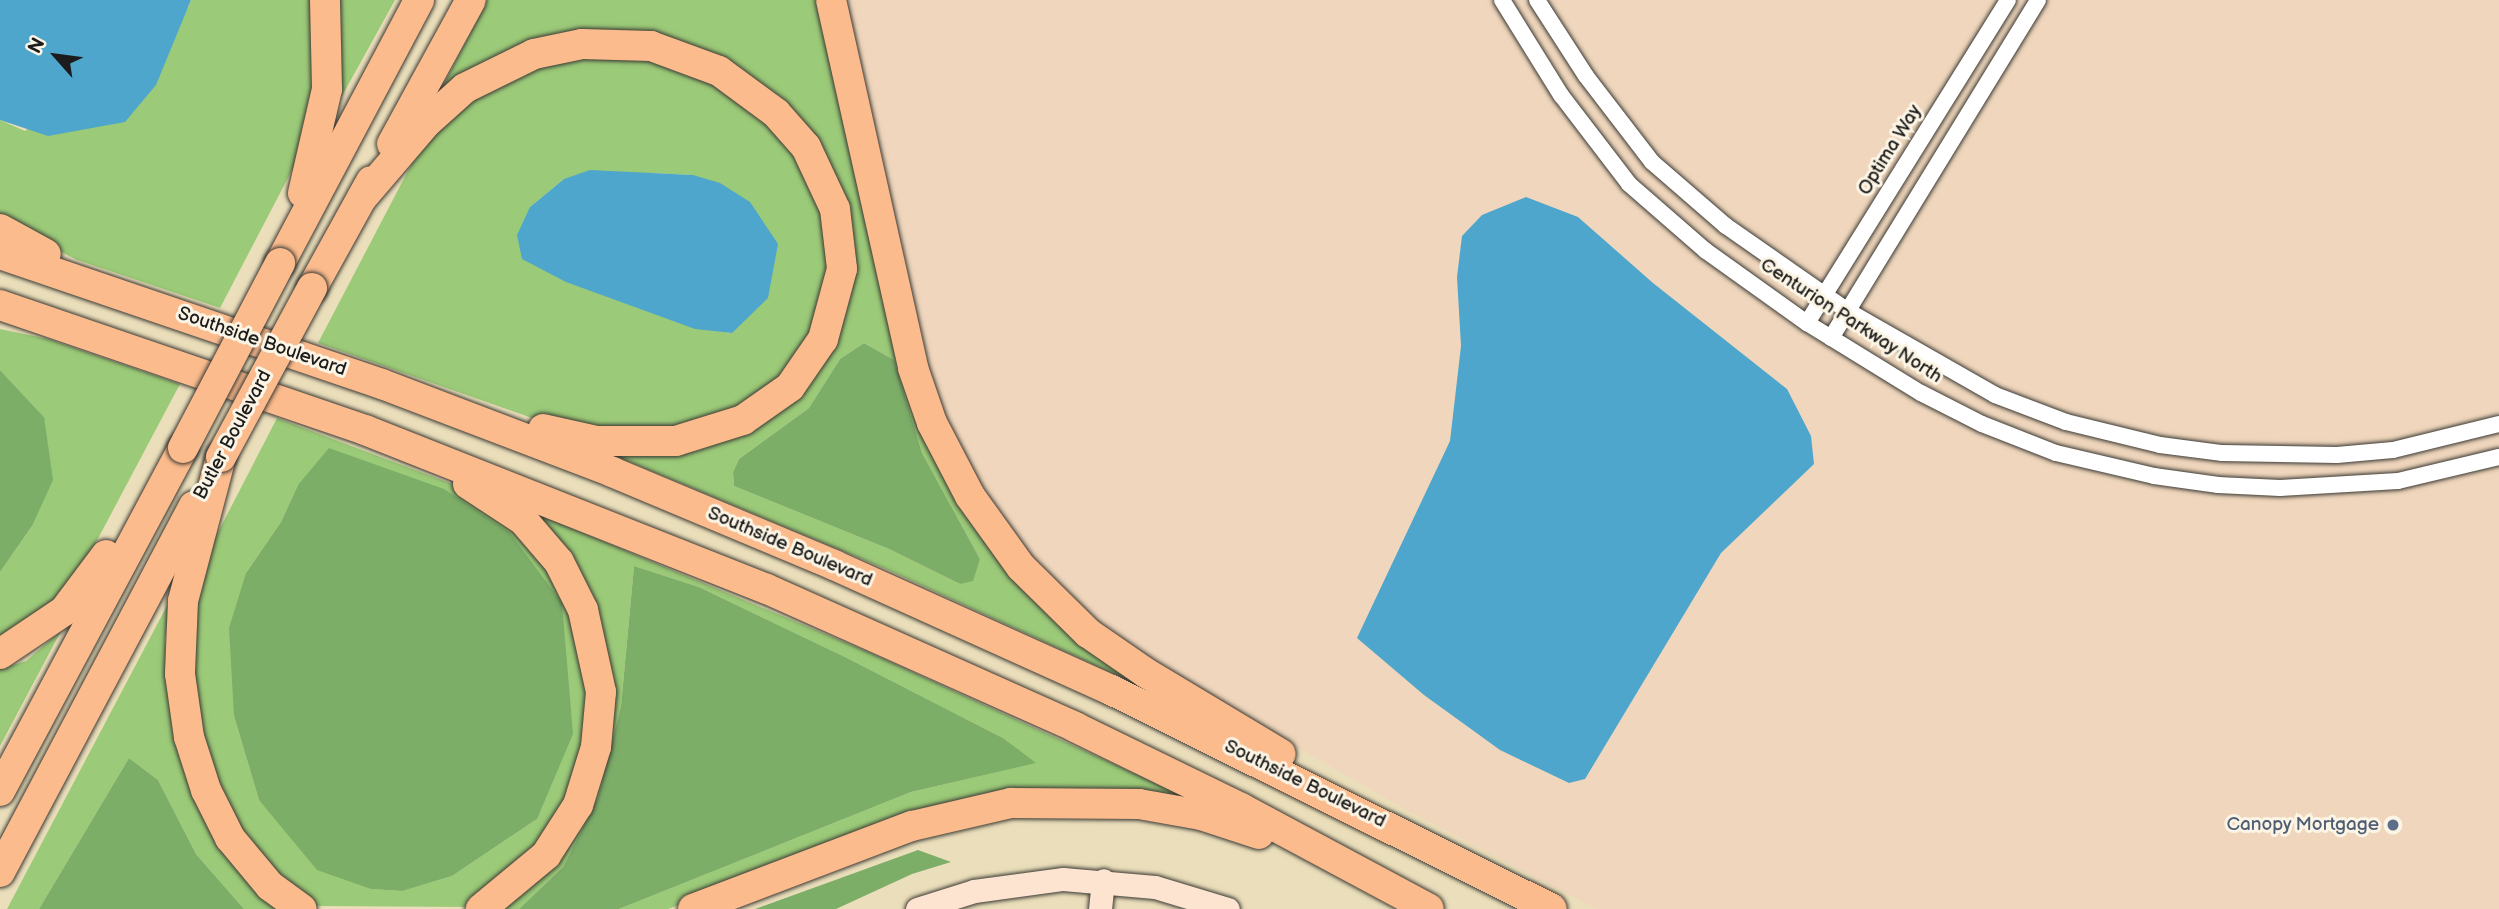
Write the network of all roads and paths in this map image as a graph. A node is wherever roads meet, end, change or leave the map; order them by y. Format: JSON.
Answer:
{"nodes":[{"id":1,"x":325,"y":0,"type":"edge"},
{"id":2,"x":419,"y":0,"type":"edge"},
{"id":3,"x":471,"y":0,"type":"edge"},
{"id":4,"x":831,"y":0,"type":"edge"},
{"id":5,"x":1502,"y":0,"type":"edge"},
{"id":6,"x":1537,"y":0,"type":"edge"},
{"id":7,"x":2008,"y":0,"type":"edge"},
{"id":8,"x":2038,"y":0,"type":"edge"},
{"id":9,"x":362,"y":198,"type":"junction"},
{"id":10,"x":0,"y":229,"type":"edge"},
{"id":11,"x":0,"y":254,"type":"edge"},
{"id":12,"x":280,"y":263,"type":"junction"},
{"id":13,"x":1825,"y":295,"type":"junction"},
{"id":14,"x":154,"y":304,"type":"junction"},
{"id":15,"x":0,"y":306,"type":"edge"},
{"id":16,"x":1848,"y":311,"type":"junction"},
{"id":17,"x":0,"y":321,"type":"edge"},
{"id":18,"x":1807,"y":323,"type":"junction"},
{"id":19,"x":1831,"y":338,"type":"junction"},
{"id":20,"x":134,"y":349,"type":"junction"},
{"id":21,"x":382,"y":384,"type":"junction"},
{"id":22,"x":2499,"y":424,"type":"edge"},
{"id":23,"x":365,"y":430,"type":"junction"},
{"id":24,"x":2262,"y":455,"type":"junction"},
{"id":25,"x":220,"y":457,"type":"junction"},
{"id":26,"x":2499,"y":457,"type":"edge"},
{"id":27,"x":2261,"y":487,"type":"junction"},
{"id":28,"x":151,"y":506,"type":"junction"},
{"id":29,"x":0,"y":654,"type":"edge"},
{"id":30,"x":0,"y":791,"type":"edge"},
{"id":31,"x":1468,"y":865,"type":"junction"},
{"id":32,"x":0,"y":872,"type":"edge"},
{"id":33,"x":1102,"y":880,"type":"junction"},
{"id":34,"x":1373,"y":880,"type":"junction"},
{"id":35,"x":302,"y":909,"type":"edge"},
{"id":36,"x":481,"y":909,"type":"edge"},
{"id":37,"x":693,"y":909,"type":"edge"},
{"id":38,"x":917,"y":909,"type":"edge"},
{"id":39,"x":1100,"y":909,"type":"edge"},
{"id":40,"x":1228,"y":909,"type":"edge"},
{"id":41,"x":1429,"y":909,"type":"edge"},
{"id":42,"x":1552,"y":909,"type":"edge"}],
"edges":[{"from":1,"to":12,"type":"highway"},
{"from":2,"to":12,"type":"highway","name":"Butler Boulevard"},
{"from":3,"to":9,"type":"highway","name":"Butler Boulevard"},
{"from":4,"to":31,"type":"highway"},
{"from":5,"to":18,"type":"street","name":"Centurion Parkway North"},
{"from":6,"to":13,"type":"street","name":"Centurion Parkway North"},
{"from":7,"to":13,"type":"street","name":"Optima Way"},
{"from":8,"to":16,"type":"street"},
{"from":9,"to":21,"type":"highway"},
{"from":9,"to":25,"type":"highway","name":"Butler Boulevard","bridge":true},
{"from":10,"to":14,"type":"highway"},
{"from":11,"to":14,"type":"highway","name":"Southside Boulevard"},
{"from":12,"to":28,"type":"highway","name":"Butler Boulevard","bridge":true},
{"from":13,"to":16,"type":"street","name":"Centurion Parkway North"},
{"from":13,"to":18,"type":"street","name":"Optima Way"},
{"from":14,"to":21,"type":"highway","name":"Southside Boulevard"},
{"from":15,"to":20,"type":"highway"},
{"from":16,"to":19,"type":"street"},
{"from":16,"to":24,"type":"street","name":"Centurion Parkway North"},
{"from":17,"to":20,"type":"highway"},
{"from":18,"to":19,"type":"street","name":"Centurion Parkway North"},
{"from":19,"to":27,"type":"street","name":"Centurion Parkway North"},
{"from":20,"to":23,"type":"highway"},
{"from":21,"to":31,"type":"highway","name":"Southside Boulevard"},
{"from":22,"to":24,"type":"street","name":"Centurion Parkway North"},
{"from":23,"to":34,"type":"highway"},
{"from":23,"to":36,"type":"highway"},
{"from":24,"to":27,"type":"street"},
{"from":25,"to":32,"type":"highway","name":"Butler Boulevard"},
{"from":25,"to":35,"type":"highway"},
{"from":26,"to":27,"type":"street","name":"Centurion Parkway North"},
{"from":28,"to":29,"type":"highway"},
{"from":28,"to":30,"type":"highway","name":"Butler Boulevard"},
{"from":31,"to":42,"type":"highway","name":"Southside Boulevard"},
{"from":33,"to":38,"type":"main road"},
{"from":33,"to":39,"type":"main road"},
{"from":33,"to":40,"type":"main road"},
{"from":34,"to":37,"type":"highway"},
{"from":34,"to":41,"type":"highway"}]}
